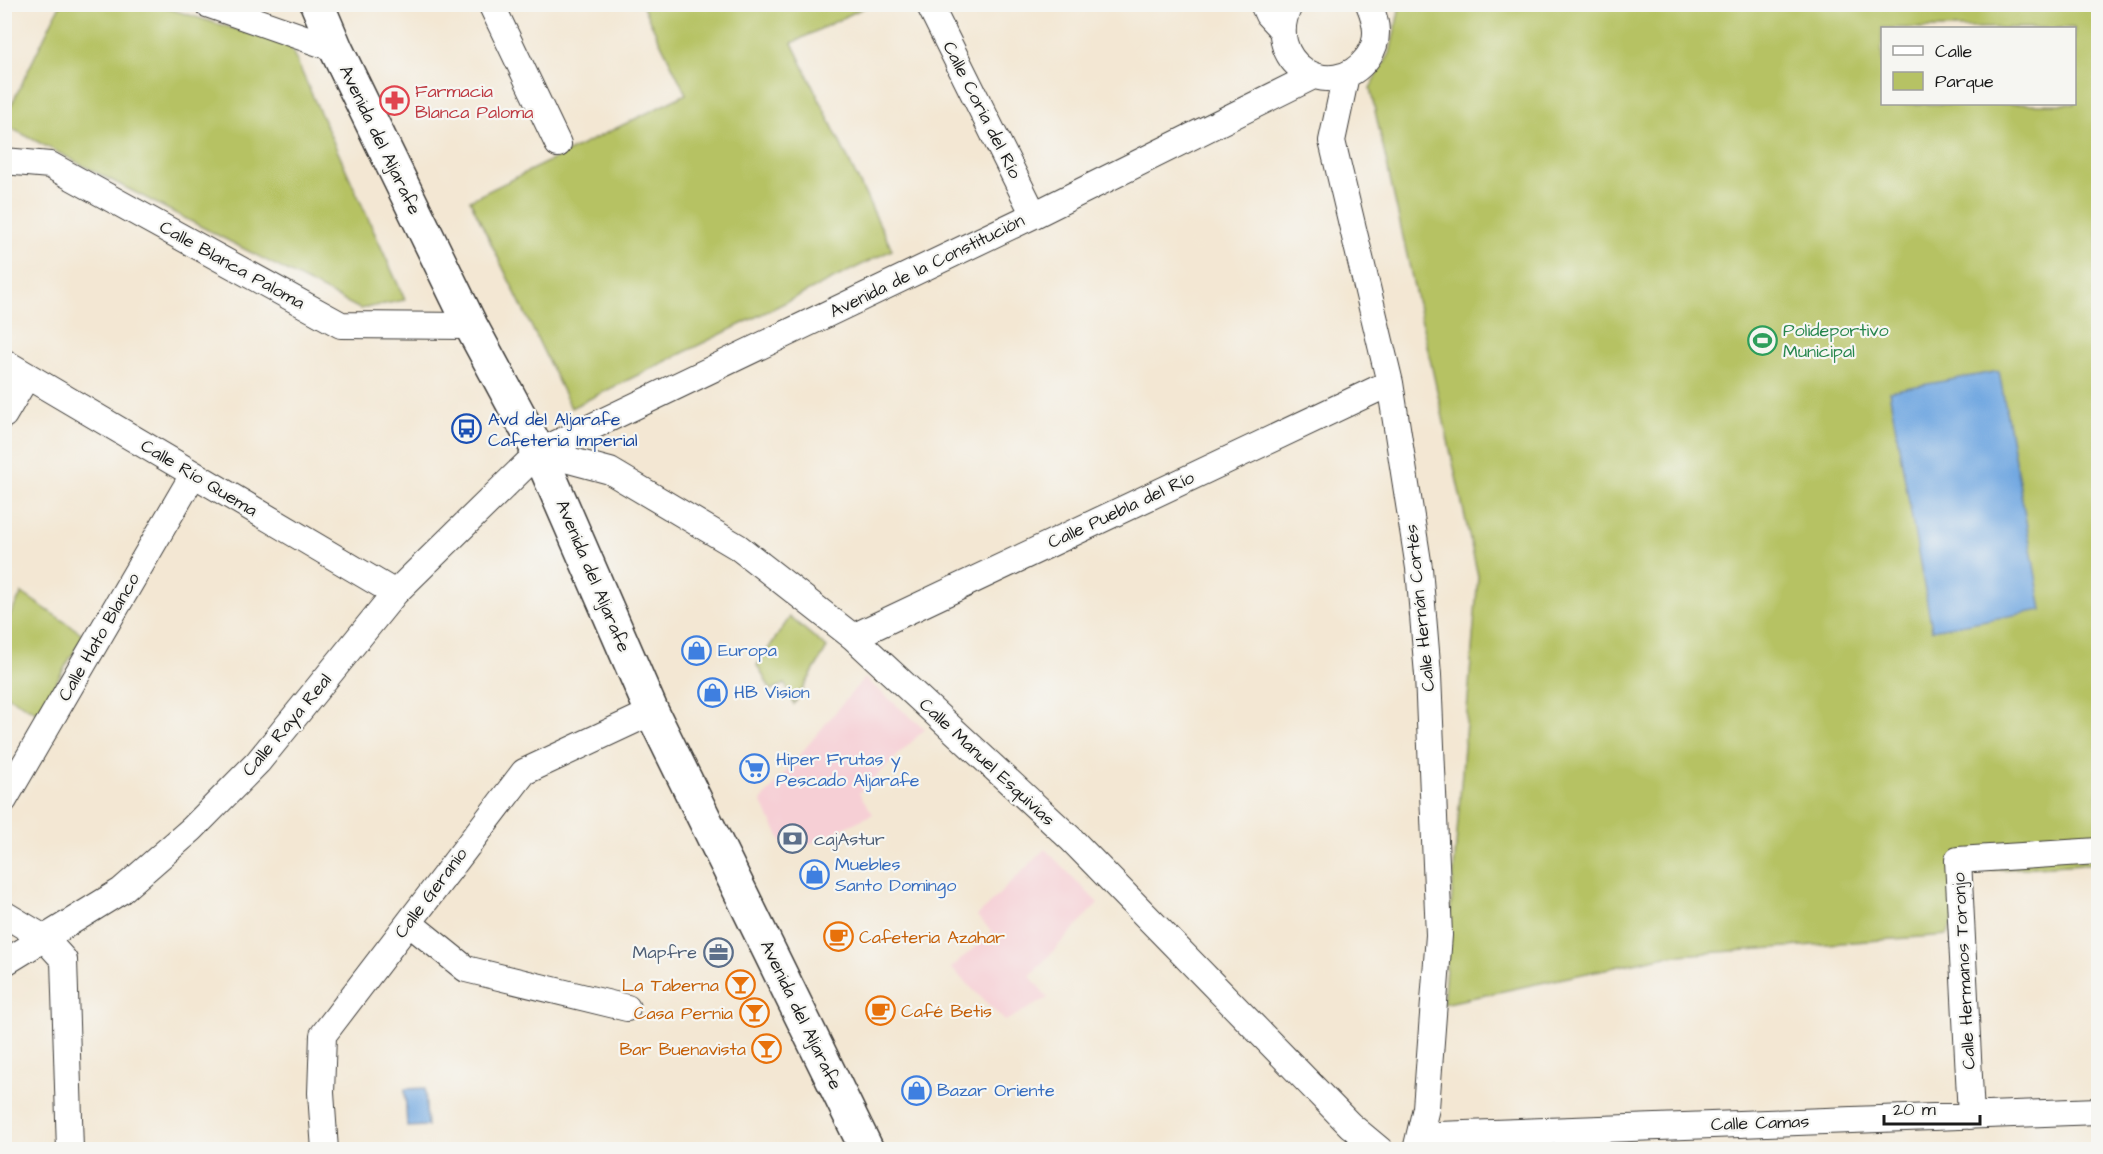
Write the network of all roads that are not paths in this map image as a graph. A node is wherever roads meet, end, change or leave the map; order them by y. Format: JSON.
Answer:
{"nodes":[{"id":1,"x":207,"y":4,"type":"edge"},
{"id":2,"x":317,"y":4,"type":"edge"},
{"id":3,"x":490,"y":4,"type":"edge"},
{"id":4,"x":929,"y":4,"type":"edge"},
{"id":5,"x":1263,"y":4,"type":"edge"},
{"id":6,"x":1290,"y":4,"type":"edge"},
{"id":7,"x":1369,"y":4,"type":"edge"},
{"id":8,"x":1282,"y":30,"type":"junction"},
{"id":9,"x":336,"y":49,"type":"junction"},
{"id":10,"x":1346,"y":75,"type":"junction"},
{"id":11,"x":1313,"y":76,"type":"junction"},
{"id":12,"x":558,"y":144,"type":"dead end"},
{"id":13,"x":4,"y":161,"type":"edge"},
{"id":14,"x":1034,"y":215,"type":"junction"},
{"id":15,"x":471,"y":326,"type":"junction"},
{"id":16,"x":4,"y":362,"type":"edge"},
{"id":17,"x":27,"y":376,"type":"junction"},
{"id":18,"x":1390,"y":383,"type":"junction"},
{"id":19,"x":4,"y":415,"type":"edge"},
{"id":20,"x":539,"y":452,"type":"junction"},
{"id":21,"x":193,"y":475,"type":"junction"},
{"id":22,"x":395,"y":593,"type":"junction"},
{"id":23,"x":853,"y":637,"type":"junction"},
{"id":24,"x":652,"y":712,"type":"junction"},
{"id":25,"x":4,"y":800,"type":"edge"},
{"id":26,"x":2098,"y":851,"type":"edge"},
{"id":27,"x":4,"y":914,"type":"edge"},
{"id":28,"x":408,"y":923,"type":"junction"},
{"id":29,"x":44,"y":938,"type":"junction"},
{"id":30,"x":4,"y":963,"type":"edge"},
{"id":31,"x":627,"y":1008,"type":"dead end"},
{"id":32,"x":2098,"y":1111,"type":"edge"},
{"id":33,"x":1971,"y":1116,"type":"junction"},
{"id":34,"x":70,"y":1149,"type":"edge"},
{"id":35,"x":325,"y":1149,"type":"edge"},
{"id":36,"x":867,"y":1149,"type":"edge"},
{"id":37,"x":1380,"y":1149,"type":"edge"},
{"id":38,"x":1416,"y":1149,"type":"edge"},
{"id":39,"x":1428,"y":1149,"type":"edge"}],
"edges":[{"from":1,"to":9,"type":"street"},
{"from":2,"to":9,"type":"main road","name":"Avenida del Aljarafe"},
{"from":3,"to":12,"type":"street"},
{"from":4,"to":14,"type":"street","name":"Calle Coria del Río"},
{"from":5,"to":8,"type":"street"},
{"from":6,"to":8,"type":"street"},
{"from":7,"to":10,"type":"street"},
{"from":8,"to":11,"type":"street"},
{"from":9,"to":15,"type":"main road","name":"Avenida del Aljarafe"},
{"from":10,"to":11,"type":"street"},
{"from":10,"to":18,"type":"street","name":"Calle Hernán Cortés"},
{"from":11,"to":14,"type":"street","name":"Avenida de la Constitución"},
{"from":13,"to":15,"type":"street","name":"Calle Blanca Paloma"},
{"from":14,"to":20,"type":"street","name":"Avenida de la Constitución"},
{"from":15,"to":20,"type":"main road","name":"Avenida del Aljarafe"},
{"from":16,"to":17,"type":"street","name":"Calle Río Quema"},
{"from":17,"to":19,"type":"street"},
{"from":17,"to":21,"type":"street","name":"Calle Río Quema"},
{"from":18,"to":23,"type":"street","name":"Calle Puebla del Río"},
{"from":18,"to":38,"type":"street","name":"Calle Hernán Cortés"},
{"from":20,"to":22,"type":"street","name":"Calle Raya Real"},
{"from":20,"to":23,"type":"street","name":"Calle Manuel Esquivias"},
{"from":20,"to":24,"type":"main road","name":"Avenida del Aljarafe"},
{"from":21,"to":22,"type":"street","name":"Calle Río Quema"},
{"from":21,"to":25,"type":"street","name":"Calle Hato Blanco"},
{"from":22,"to":29,"type":"street","name":"Calle Raya Real"},
{"from":23,"to":37,"type":"street","name":"Calle Manuel Esquivias"},
{"from":24,"to":28,"type":"street","name":"Calle Geranio"},
{"from":24,"to":36,"type":"main road","name":"Avenida del Aljarafe"},
{"from":26,"to":33,"type":"street","name":"Calle Hermanos Toronjo"},
{"from":27,"to":29,"type":"street"},
{"from":28,"to":31,"type":"street"},
{"from":28,"to":35,"type":"street","name":"Calle Geranio"},
{"from":29,"to":30,"type":"street","name":"Calle Raya Real"},
{"from":29,"to":34,"type":"street"},
{"from":32,"to":33,"type":"street","name":"Calle Camas"},
{"from":33,"to":39,"type":"street","name":"Calle Camas"}]}
